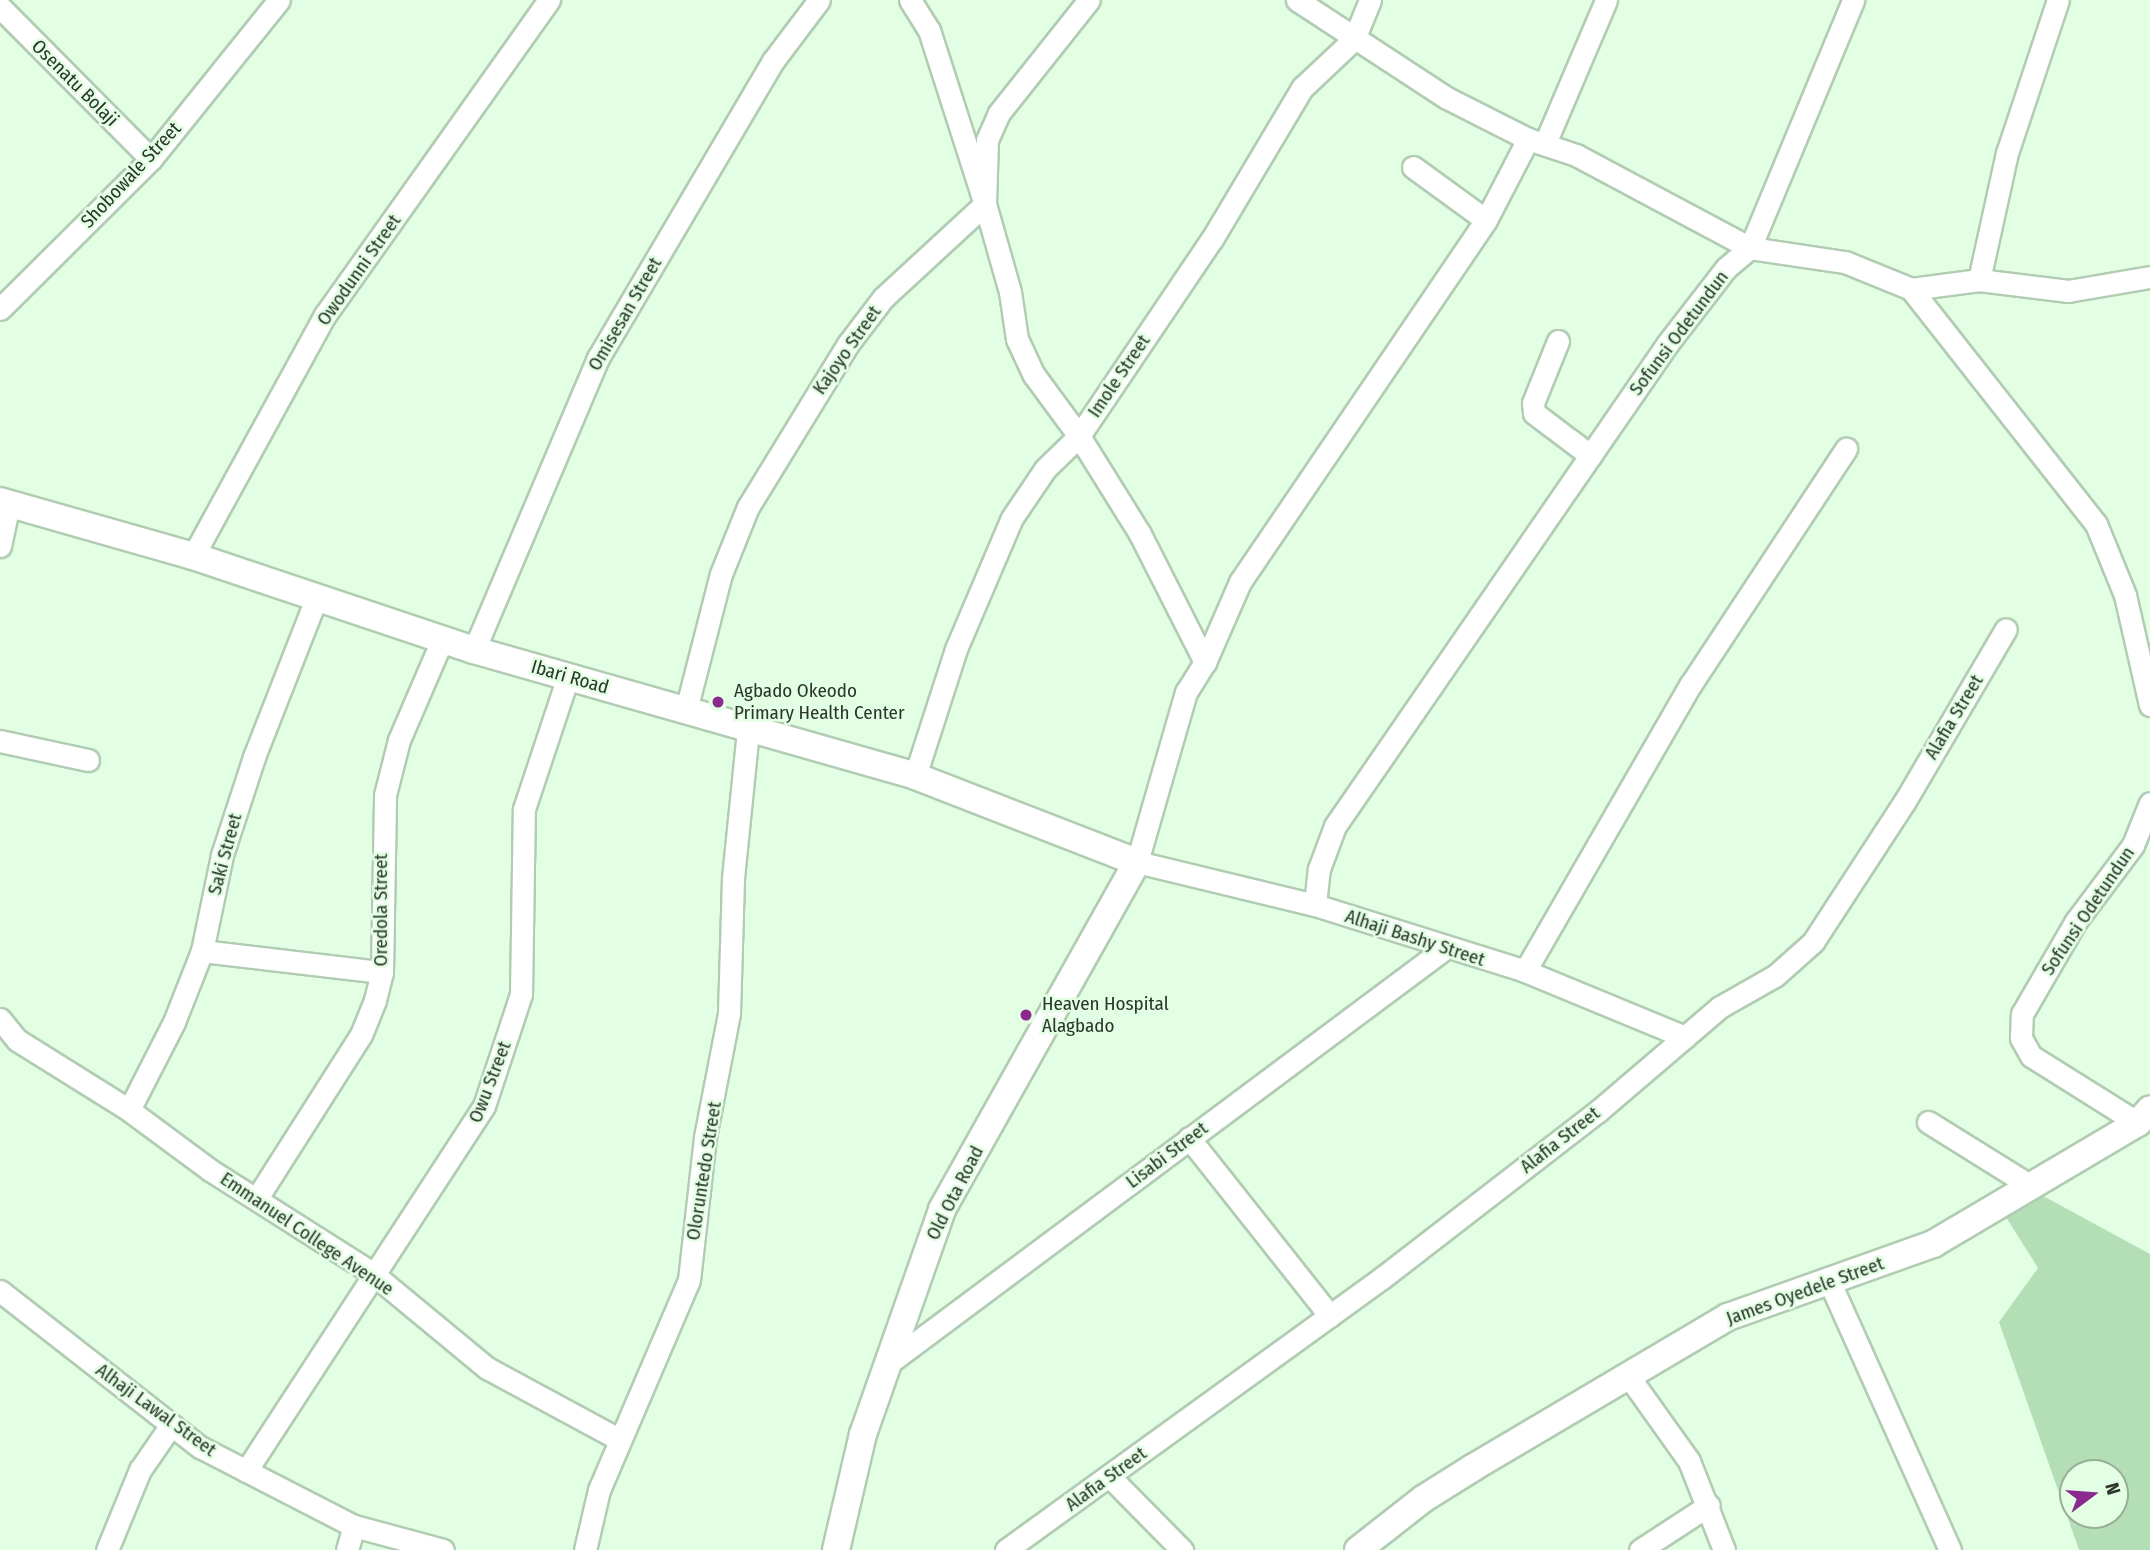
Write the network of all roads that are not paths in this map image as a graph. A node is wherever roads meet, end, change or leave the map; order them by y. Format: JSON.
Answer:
{"nodes":[{"id":1,"x":279,"y":0,"type":"edge"},
{"id":2,"x":549,"y":0,"type":"edge"},
{"id":3,"x":819,"y":0,"type":"edge"},
{"id":4,"x":910,"y":0,"type":"edge"},
{"id":5,"x":1089,"y":0,"type":"edge"},
{"id":6,"x":1297,"y":0,"type":"edge"},
{"id":7,"x":1370,"y":0,"type":"edge"},
{"id":8,"x":1606,"y":0,"type":"edge"},
{"id":9,"x":1853,"y":0,"type":"edge"},
{"id":10,"x":2058,"y":0,"type":"edge"},
{"id":11,"x":0,"y":7,"type":"edge"},
{"id":12,"x":1354,"y":39,"type":"junction"},
{"id":13,"x":1537,"y":140,"type":"junction"},
{"id":14,"x":151,"y":159,"type":"junction"},
{"id":15,"x":1413,"y":167,"type":"dead end"},
{"id":16,"x":985,"y":204,"type":"junction"},
{"id":17,"x":1486,"y":220,"type":"junction"},
{"id":18,"x":1750,"y":247,"type":"junction"},
{"id":19,"x":2150,"y":277,"type":"edge"},
{"id":20,"x":1979,"y":280,"type":"junction"},
{"id":21,"x":8,"y":286,"type":"edge"},
{"id":22,"x":1910,"y":289,"type":"junction"},
{"id":23,"x":0,"y":309,"type":"edge"},
{"id":24,"x":1558,"y":341,"type":"dead end"},
{"id":25,"x":1079,"y":436,"type":"junction"},
{"id":26,"x":1846,"y":449,"type":"dead end"},
{"id":27,"x":1591,"y":456,"type":"junction"},
{"id":28,"x":4,"y":502,"type":"edge"},
{"id":29,"x":0,"y":546,"type":"edge"},
{"id":30,"x":192,"y":556,"type":"junction"},
{"id":31,"x":317,"y":596,"type":"junction"},
{"id":32,"x":2006,"y":629,"type":"dead end"},
{"id":33,"x":442,"y":640,"type":"junction"},
{"id":34,"x":474,"y":650,"type":"junction"},
{"id":35,"x":1205,"y":662,"type":"junction"},
{"id":36,"x":568,"y":677,"type":"junction"},
{"id":37,"x":2150,"y":705,"type":"edge"},
{"id":38,"x":686,"y":710,"type":"junction"},
{"id":39,"x":748,"y":731,"type":"junction"},
{"id":40,"x":0,"y":741,"type":"edge"},
{"id":41,"x":88,"y":760,"type":"dead end"},
{"id":42,"x":915,"y":776,"type":"junction"},
{"id":43,"x":2150,"y":803,"type":"edge"},
{"id":44,"x":1137,"y":862,"type":"junction"},
{"id":45,"x":1315,"y":905,"type":"junction"},
{"id":46,"x":1444,"y":949,"type":"junction"},
{"id":47,"x":202,"y":951,"type":"junction"},
{"id":48,"x":1525,"y":971,"type":"junction"},
{"id":49,"x":382,"y":972,"type":"junction"},
{"id":50,"x":0,"y":1019,"type":"edge"},
{"id":51,"x":1685,"y":1037,"type":"junction"},
{"id":52,"x":130,"y":1110,"type":"junction"},
{"id":53,"x":2144,"y":1116,"type":"edge"},
{"id":54,"x":1928,"y":1122,"type":"dead end"},
{"id":55,"x":1189,"y":1138,"type":"junction"},
{"id":56,"x":2031,"y":1186,"type":"junction"},
{"id":57,"x":257,"y":1198,"type":"junction"},
{"id":58,"x":372,"y":1273,"type":"junction"},
{"id":59,"x":1830,"y":1283,"type":"junction"},
{"id":60,"x":0,"y":1291,"type":"edge"},
{"id":61,"x":1330,"y":1316,"type":"junction"},
{"id":62,"x":890,"y":1362,"type":"junction"},
{"id":63,"x":1627,"y":1374,"type":"junction"},
{"id":64,"x":171,"y":1424,"type":"junction"},
{"id":65,"x":620,"y":1440,"type":"junction"},
{"id":66,"x":246,"y":1471,"type":"junction"},
{"id":67,"x":1110,"y":1477,"type":"junction"},
{"id":68,"x":1709,"y":1505,"type":"junction"},
{"id":69,"x":354,"y":1526,"type":"junction"},
{"id":70,"x":107,"y":1550,"type":"edge"},
{"id":71,"x":346,"y":1550,"type":"edge"},
{"id":72,"x":443,"y":1550,"type":"edge"},
{"id":73,"x":584,"y":1550,"type":"edge"},
{"id":74,"x":836,"y":1550,"type":"edge"},
{"id":75,"x":1006,"y":1550,"type":"edge"},
{"id":76,"x":1182,"y":1550,"type":"edge"},
{"id":77,"x":1358,"y":1550,"type":"edge"},
{"id":78,"x":1640,"y":1550,"type":"edge"},
{"id":79,"x":1724,"y":1550,"type":"edge"},
{"id":80,"x":1950,"y":1550,"type":"edge"}],
"edges":[{"from":1,"to":14,"type":"street","name":"Shobowale Street"},
{"from":2,"to":30,"type":"street","name":"Owodunni Street"},
{"from":3,"to":34,"type":"street","name":"Omisesan Street"},
{"from":4,"to":16,"type":"street"},
{"from":5,"to":16,"type":"street"},
{"from":6,"to":12,"type":"street"},
{"from":7,"to":12,"type":"street","name":"Imole Street"},
{"from":8,"to":13,"type":"street"},
{"from":9,"to":18,"type":"street"},
{"from":10,"to":20,"type":"street"},
{"from":11,"to":14,"type":"street","name":"Osenatu Bolaji"},
{"from":12,"to":13,"type":"street"},
{"from":12,"to":25,"type":"street","name":"Imole Street"},
{"from":13,"to":17,"type":"street"},
{"from":13,"to":18,"type":"street"},
{"from":14,"to":21,"type":"street","name":"Shobowale Street"},
{"from":15,"to":17,"type":"street"},
{"from":16,"to":25,"type":"street"},
{"from":16,"to":38,"type":"street","name":"Kajoyo Street"},
{"from":17,"to":35,"type":"street"},
{"from":18,"to":22,"type":"street"},
{"from":18,"to":27,"type":"street","name":"Sofunsi Odetundun"},
{"from":19,"to":20,"type":"street"},
{"from":20,"to":22,"type":"street"},
{"from":21,"to":23,"type":"street","name":"Shobowale Street"},
{"from":22,"to":37,"type":"street"},
{"from":24,"to":27,"type":"street"},
{"from":25,"to":35,"type":"street"},
{"from":25,"to":42,"type":"street","name":"Imole Street"},
{"from":26,"to":48,"type":"street"},
{"from":27,"to":45,"type":"street","name":"Sofunsi Odetundun"},
{"from":28,"to":29,"type":"street"},
{"from":28,"to":30,"type":"street","name":"Ibari Road"},
{"from":30,"to":31,"type":"street","name":"Ibari Road"},
{"from":31,"to":33,"type":"street","name":"Ibari Road"},
{"from":31,"to":47,"type":"street","name":"Saki Street"},
{"from":32,"to":51,"type":"street","name":"Alafia Street"},
{"from":33,"to":34,"type":"street","name":"Ibari Road"},
{"from":33,"to":49,"type":"street","name":"Oredola Street"},
{"from":34,"to":36,"type":"street","name":"Ibari Road"},
{"from":35,"to":44,"type":"street"},
{"from":36,"to":38,"type":"street","name":"Ibari Road"},
{"from":36,"to":58,"type":"street","name":"Owu Street"},
{"from":38,"to":39,"type":"street","name":"Ibari Road"},
{"from":39,"to":42,"type":"street","name":"Ibari Road"},
{"from":39,"to":65,"type":"street","name":"Oloruntedo Street"},
{"from":40,"to":41,"type":"street"},
{"from":42,"to":44,"type":"street","name":"Ibari Road"},
{"from":43,"to":53,"type":"street","name":"Sofunsi Odetundun"},
{"from":44,"to":45,"type":"street","name":"Alhaji Bashy Street"},
{"from":44,"to":62,"type":"street","name":"Old Ota Road"},
{"from":45,"to":46,"type":"street","name":"Alhaji Bashy Street"},
{"from":46,"to":48,"type":"street","name":"Alhaji Bashy Street"},
{"from":46,"to":55,"type":"street","name":"Lisabi Street"},
{"from":47,"to":49,"type":"street"},
{"from":47,"to":52,"type":"street","name":"Saki Street"},
{"from":48,"to":51,"type":"street","name":"Alhaji Bashy Street"},
{"from":49,"to":57,"type":"street","name":"Oredola Street"},
{"from":50,"to":52,"type":"street","name":"Emmanuel College Avenue"},
{"from":51,"to":61,"type":"street","name":"Alafia Street"},
{"from":52,"to":57,"type":"street","name":"Emmanuel College Avenue"},
{"from":53,"to":56,"type":"street","name":"James Oyedele Street"},
{"from":54,"to":56,"type":"street"},
{"from":55,"to":61,"type":"street"},
{"from":55,"to":62,"type":"street","name":"Lisabi Street"},
{"from":56,"to":59,"type":"street","name":"James Oyedele Street"},
{"from":57,"to":58,"type":"street","name":"Emmanuel College Avenue"},
{"from":58,"to":65,"type":"street","name":"Emmanuel College Avenue"},
{"from":58,"to":66,"type":"street","name":"Owu Street"},
{"from":59,"to":63,"type":"street","name":"James Oyedele Street"},
{"from":59,"to":80,"type":"street"},
{"from":60,"to":64,"type":"street","name":"Alhaji Lawal Street"},
{"from":61,"to":67,"type":"street","name":"Alafia Street"},
{"from":62,"to":74,"type":"street","name":"Old Ota Road"},
{"from":63,"to":68,"type":"street"},
{"from":63,"to":77,"type":"street","name":"James Oyedele Street"},
{"from":64,"to":66,"type":"street","name":"Alhaji Lawal Street"},
{"from":64,"to":70,"type":"street"},
{"from":65,"to":73,"type":"street","name":"Oloruntedo Street"},
{"from":66,"to":69,"type":"street","name":"Alhaji Lawal Street"},
{"from":67,"to":75,"type":"street","name":"Alafia Street"},
{"from":67,"to":76,"type":"street"},
{"from":68,"to":78,"type":"street"},
{"from":68,"to":79,"type":"street"},
{"from":69,"to":71,"type":"street"},
{"from":69,"to":72,"type":"street","name":"Alhaji Lawal Street"}]}
